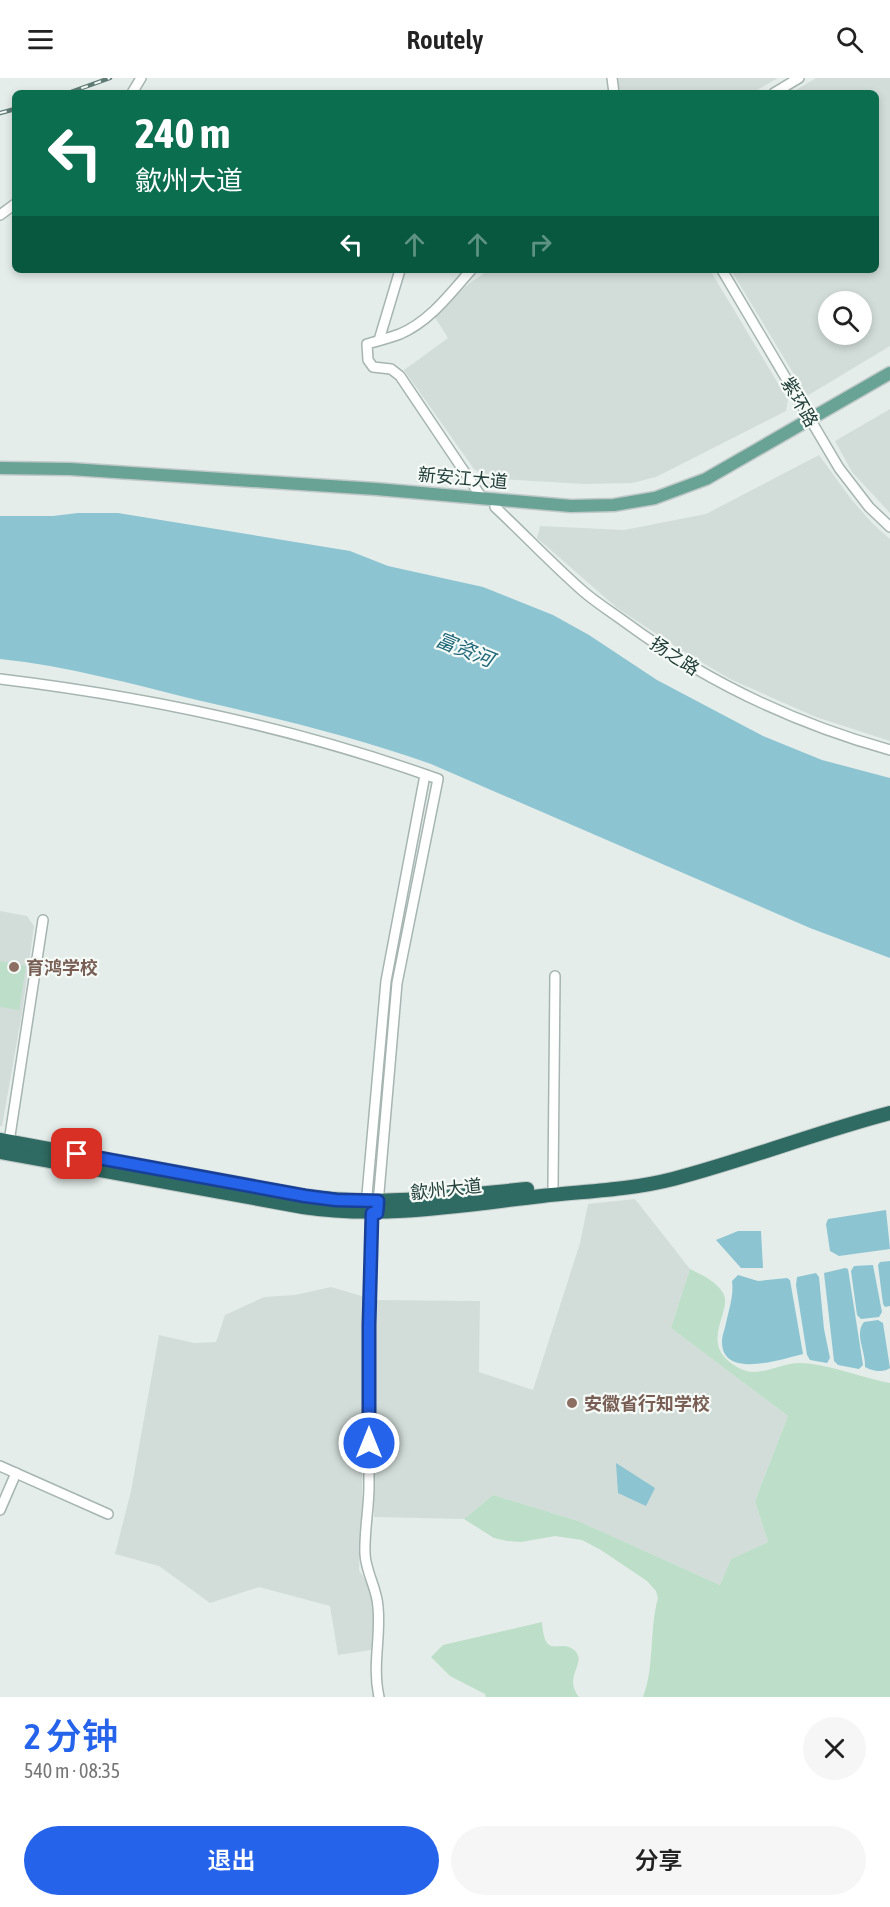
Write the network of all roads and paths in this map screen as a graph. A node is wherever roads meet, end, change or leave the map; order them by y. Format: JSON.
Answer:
{"nodes":[{"id":1,"x":799,"y":78,"type":"edge"},
{"id":2,"x":779,"y":90,"type":"edge"},
{"id":3,"x":399,"y":273,"type":"edge"},
{"id":4,"x":468,"y":273,"type":"edge"},
{"id":5,"x":724,"y":273,"type":"edge"},
{"id":6,"x":380,"y":340,"type":"junction"},
{"id":7,"x":890,"y":373,"type":"edge"},
{"id":8,"x":890,"y":382,"type":"edge"},
{"id":9,"x":812,"y":422,"type":"junction"},
{"id":10,"x":0,"y":468,"type":"edge"},
{"id":11,"x":0,"y":476,"type":"edge"},
{"id":12,"x":482,"y":498,"type":"junction"},
{"id":13,"x":495,"y":507,"type":"junction"},
{"id":14,"x":890,"y":527,"type":"edge"},
{"id":15,"x":0,"y":679,"type":"edge"},
{"id":16,"x":890,"y":750,"type":"edge"},
{"id":17,"x":425,"y":775,"type":"junction"},
{"id":18,"x":43,"y":920,"type":"dead end"},
{"id":19,"x":555,"y":976,"type":"dead end"},
{"id":20,"x":890,"y":1104,"type":"edge"},
{"id":21,"x":890,"y":1113,"type":"edge"},
{"id":22,"x":3,"y":1145,"type":"edge"},
{"id":23,"x":553,"y":1186,"type":"junction"},
{"id":24,"x":372,"y":1208,"type":"junction"},
{"id":25,"x":0,"y":1466,"type":"edge"},
{"id":26,"x":16,"y":1473,"type":"junction"},
{"id":27,"x":0,"y":1510,"type":"edge"},
{"id":28,"x":108,"y":1514,"type":"dead end"},
{"id":29,"x":379,"y":1697,"type":"edge"}],
"edges":[{"from":1,"to":2,"type":"street"},
{"from":3,"to":6,"type":"street"},
{"from":4,"to":6,"type":"street"},
{"from":5,"to":9,"type":"street","name":"紫环路"},
{"from":6,"to":12,"type":"street"},
{"from":7,"to":9,"type":"main road","name":"新安江大道"},
{"from":8,"to":9,"type":"main road","name":"新安江大道"},
{"from":9,"to":12,"type":"main road","name":"新安江大道"},
{"from":9,"to":13,"type":"main road","name":"新安江大道"},
{"from":9,"to":14,"type":"street","name":"紫环路"},
{"from":10,"to":12,"type":"main road","name":"新安江大道"},
{"from":11,"to":13,"type":"main road","name":"新安江大道"},
{"from":13,"to":16,"type":"street","name":"扬之路"},
{"from":15,"to":17,"type":"street"},
{"from":17,"to":24,"type":"street"},
{"from":17,"to":24,"type":"street"},
{"from":18,"to":22,"type":"street"},
{"from":19,"to":23,"type":"street"},
{"from":20,"to":23,"type":"highway","name":"歙州大道"},
{"from":21,"to":24,"type":"highway","name":"歙州大道"},
{"from":22,"to":24,"type":"highway","name":"歙州大道"},
{"from":23,"to":24,"type":"highway","name":"歙州大道"},
{"from":24,"to":29,"type":"street"},
{"from":25,"to":26,"type":"street"},
{"from":26,"to":27,"type":"street"},
{"from":26,"to":28,"type":"street"}]}
